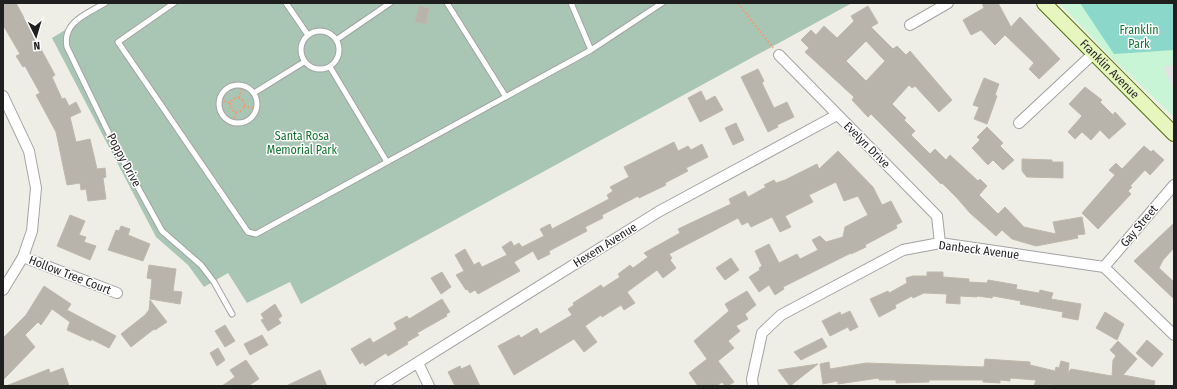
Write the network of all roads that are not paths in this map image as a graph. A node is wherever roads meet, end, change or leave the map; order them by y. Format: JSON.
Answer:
{"nodes":[{"id":1,"x":105,"y":3,"type":"edge"},
{"id":2,"x":174,"y":3,"type":"edge"},
{"id":3,"x":286,"y":3,"type":"edge"},
{"id":4,"x":390,"y":3,"type":"edge"},
{"id":5,"x":447,"y":3,"type":"edge"},
{"id":6,"x":570,"y":3,"type":"edge"},
{"id":7,"x":662,"y":3,"type":"edge"},
{"id":8,"x":948,"y":3,"type":"edge"},
{"id":9,"x":1044,"y":3,"type":"edge"},
{"id":10,"x":910,"y":25,"type":"dead end"},
{"id":11,"x":308,"y":35,"type":"junction"},
{"id":12,"x":336,"y":40,"type":"junction"},
{"id":13,"x":591,"y":50,"type":"junction"},
{"id":14,"x":1093,"y":54,"type":"junction"},
{"id":15,"x":779,"y":55,"type":"road end"},
{"id":16,"x":304,"y":62,"type":"junction"},
{"id":17,"x":330,"y":67,"type":"junction"},
{"id":18,"x":254,"y":93,"type":"junction"},
{"id":19,"x":3,"y":96,"type":"edge"},
{"id":20,"x":506,"y":97,"type":"junction"},
{"id":21,"x":837,"y":115,"type":"junction"},
{"id":22,"x":1019,"y":123,"type":"dead end"},
{"id":23,"x":1174,"y":134,"type":"edge"},
{"id":24,"x":387,"y":162,"type":"junction"},
{"id":25,"x":1174,"y":185,"type":"edge"},
{"id":26,"x":940,"y":243,"type":"junction"},
{"id":27,"x":23,"y":257,"type":"junction"},
{"id":28,"x":1104,"y":267,"type":"junction"},
{"id":29,"x":3,"y":290,"type":"edge"},
{"id":30,"x":117,"y":293,"type":"dead end"},
{"id":31,"x":232,"y":314,"type":"dead end"},
{"id":32,"x":1174,"y":335,"type":"edge"},
{"id":33,"x":418,"y":363,"type":"junction"},
{"id":34,"x":380,"y":386,"type":"edge"},
{"id":35,"x":429,"y":386,"type":"edge"},
{"id":36,"x":753,"y":386,"type":"edge"}],
"edges":[{"from":1,"to":31,"type":"lane","name":"Poppy Drive"},
{"from":2,"to":24,"type":"lane"},
{"from":3,"to":11,"type":"lane"},
{"from":4,"to":12,"type":"lane"},
{"from":5,"to":20,"type":"lane"},
{"from":6,"to":13,"type":"lane"},
{"from":7,"to":13,"type":"lane"},
{"from":8,"to":10,"type":"street"},
{"from":9,"to":14,"type":"main road","name":"Franklin Avenue"},
{"from":11,"to":12,"type":"lane"},
{"from":11,"to":16,"type":"lane"},
{"from":12,"to":17,"type":"lane"},
{"from":13,"to":20,"type":"lane"},
{"from":14,"to":22,"type":"street"},
{"from":14,"to":23,"type":"main road","name":"Franklin Avenue"},
{"from":15,"to":21,"type":"street","name":"Evelyn Drive"},
{"from":16,"to":17,"type":"lane"},
{"from":16,"to":18,"type":"lane"},
{"from":17,"to":24,"type":"lane"},
{"from":18,"to":18,"type":"lane"},
{"from":19,"to":27,"type":"street"},
{"from":20,"to":24,"type":"lane"},
{"from":21,"to":26,"type":"street","name":"Evelyn Drive"},
{"from":21,"to":33,"type":"street","name":"Hexem Avenue"},
{"from":25,"to":28,"type":"street","name":"Gay Street"},
{"from":26,"to":28,"type":"street","name":"Danbeck Avenue"},
{"from":26,"to":36,"type":"street","name":"Danbeck Avenue"},
{"from":27,"to":29,"type":"street"},
{"from":27,"to":30,"type":"street","name":"Hollow Tree Court"},
{"from":28,"to":32,"type":"street"},
{"from":33,"to":34,"type":"street","name":"Hexem Avenue"},
{"from":33,"to":35,"type":"street"}]}
